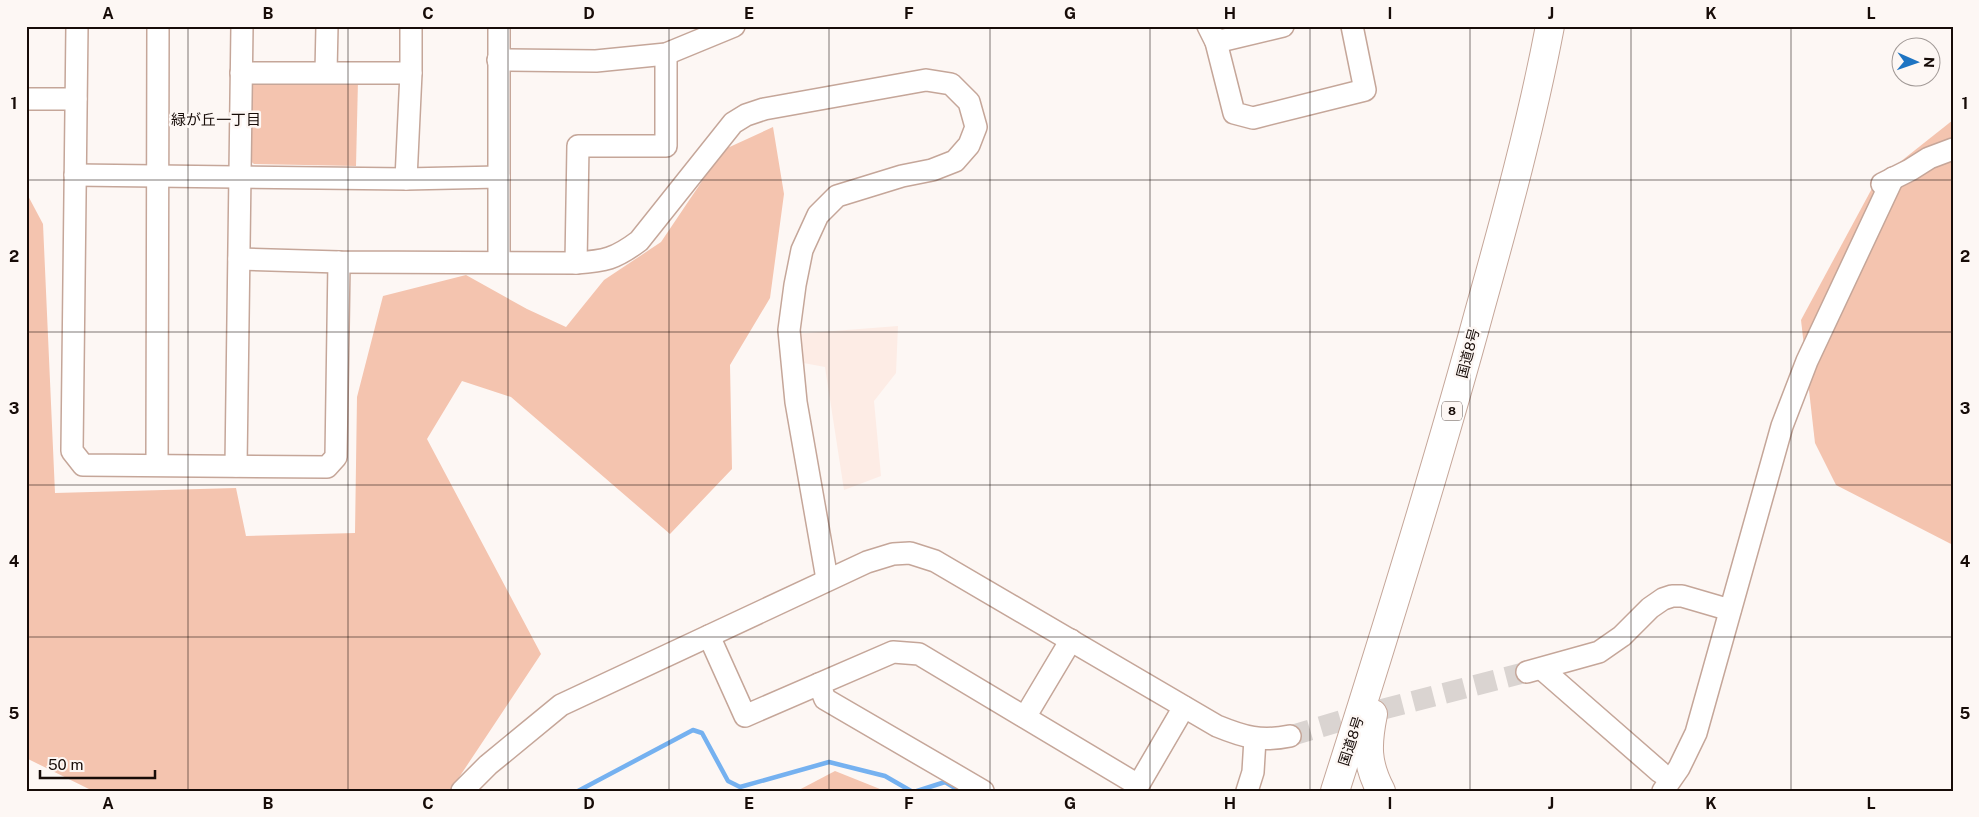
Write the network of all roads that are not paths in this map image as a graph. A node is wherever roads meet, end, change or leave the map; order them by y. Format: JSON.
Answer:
{"nodes":[{"id":1,"x":77,"y":26,"type":"edge"},
{"id":2,"x":158,"y":26,"type":"edge"},
{"id":3,"x":242,"y":26,"type":"edge"},
{"id":4,"x":327,"y":26,"type":"edge"},
{"id":5,"x":411,"y":26,"type":"edge"},
{"id":6,"x":498,"y":26,"type":"edge"},
{"id":7,"x":734,"y":26,"type":"edge"},
{"id":8,"x":1284,"y":26,"type":"edge"},
{"id":9,"x":1352,"y":26,"type":"edge"},
{"id":10,"x":1550,"y":26,"type":"edge"},
{"id":11,"x":712,"y":31,"type":"edge"},
{"id":12,"x":1212,"y":34,"type":"edge"},
{"id":13,"x":666,"y":54,"type":"junction"},
{"id":14,"x":498,"y":60,"type":"junction"},
{"id":15,"x":326,"y":72,"type":"junction"},
{"id":16,"x":241,"y":73,"type":"junction"},
{"id":17,"x":411,"y":73,"type":"junction"},
{"id":18,"x":26,"y":99,"type":"edge"},
{"id":19,"x":76,"y":99,"type":"junction"},
{"id":20,"x":1953,"y":149,"type":"edge"},
{"id":21,"x":75,"y":175,"type":"junction"},
{"id":22,"x":156,"y":175,"type":"junction"},
{"id":23,"x":240,"y":176,"type":"junction"},
{"id":24,"x":499,"y":177,"type":"junction"},
{"id":25,"x":406,"y":179,"type":"junction"},
{"id":26,"x":239,"y":259,"type":"junction"},
{"id":27,"x":339,"y":262,"type":"junction"},
{"id":28,"x":499,"y":262,"type":"junction"},
{"id":29,"x":576,"y":263,"type":"junction"},
{"id":30,"x":157,"y":465,"type":"junction"},
{"id":31,"x":236,"y":466,"type":"junction"},
{"id":32,"x":828,"y":579,"type":"junction"},
{"id":33,"x":1400,"y":588,"type":"junction"},
{"id":34,"x":1730,"y":610,"type":"junction"},
{"id":35,"x":709,"y":636,"type":"junction"},
{"id":36,"x":1070,"y":640,"type":"junction"},
{"id":37,"x":819,"y":684,"type":"junction"},
{"id":38,"x":1184,"y":707,"type":"junction"},
{"id":39,"x":1025,"y":717,"type":"junction"},
{"id":40,"x":1290,"y":736,"type":"tunnel mouth"},
{"id":41,"x":1255,"y":739,"type":"junction"},
{"id":42,"x":488,"y":765,"type":"junction"},
{"id":43,"x":1672,"y":786,"type":"edge"},
{"id":44,"x":1137,"y":788,"type":"edge"},
{"id":45,"x":462,"y":791,"type":"edge"},
{"id":46,"x":484,"y":791,"type":"edge"},
{"id":47,"x":983,"y":791,"type":"edge"},
{"id":48,"x":1247,"y":791,"type":"edge"},
{"id":49,"x":1335,"y":791,"type":"edge"},
{"id":50,"x":1381,"y":791,"type":"edge"}],
"edges":[{"from":1,"to":19,"type":"street"},
{"from":2,"to":22,"type":"street"},
{"from":3,"to":16,"type":"street"},
{"from":4,"to":15,"type":"street"},
{"from":5,"to":17,"type":"street"},
{"from":6,"to":14,"type":"street"},
{"from":7,"to":11,"type":"street"},
{"from":8,"to":12,"type":"street"},
{"from":9,"to":12,"type":"street"},
{"from":10,"to":33,"type":"highway","name":"国道8号","number":"8"},
{"from":11,"to":13,"type":"street"},
{"from":13,"to":14,"type":"street"},
{"from":13,"to":29,"type":"street"},
{"from":14,"to":24,"type":"street"},
{"from":15,"to":16,"type":"street"},
{"from":15,"to":17,"type":"street"},
{"from":16,"to":23,"type":"street"},
{"from":17,"to":25,"type":"street"},
{"from":18,"to":19,"type":"street"},
{"from":19,"to":21,"type":"street"},
{"from":20,"to":34,"type":"street"},
{"from":21,"to":22,"type":"street"},
{"from":21,"to":30,"type":"street"},
{"from":22,"to":23,"type":"street"},
{"from":22,"to":30,"type":"street"},
{"from":23,"to":25,"type":"street"},
{"from":23,"to":26,"type":"street"},
{"from":24,"to":25,"type":"street"},
{"from":24,"to":28,"type":"street"},
{"from":26,"to":27,"type":"street"},
{"from":26,"to":31,"type":"street"},
{"from":27,"to":28,"type":"street"},
{"from":27,"to":31,"type":"street"},
{"from":28,"to":29,"type":"street"},
{"from":29,"to":32,"type":"street"},
{"from":30,"to":31,"type":"street"},
{"from":32,"to":35,"type":"street"},
{"from":32,"to":36,"type":"street"},
{"from":33,"to":49,"type":"highway","name":"国道8号","number":"8"},
{"from":33,"to":50,"type":"highway"},
{"from":34,"to":43,"type":"street"},
{"from":34,"to":43,"type":"street"},
{"from":35,"to":37,"type":"street"},
{"from":35,"to":42,"type":"street"},
{"from":36,"to":38,"type":"street"},
{"from":36,"to":39,"type":"street"},
{"from":37,"to":39,"type":"street"},
{"from":37,"to":47,"type":"street"},
{"from":38,"to":41,"type":"street"},
{"from":38,"to":44,"type":"street"},
{"from":39,"to":44,"type":"street"},
{"from":40,"to":41,"type":"street"},
{"from":41,"to":48,"type":"street"},
{"from":42,"to":45,"type":"street"},
{"from":42,"to":46,"type":"street"}]}
